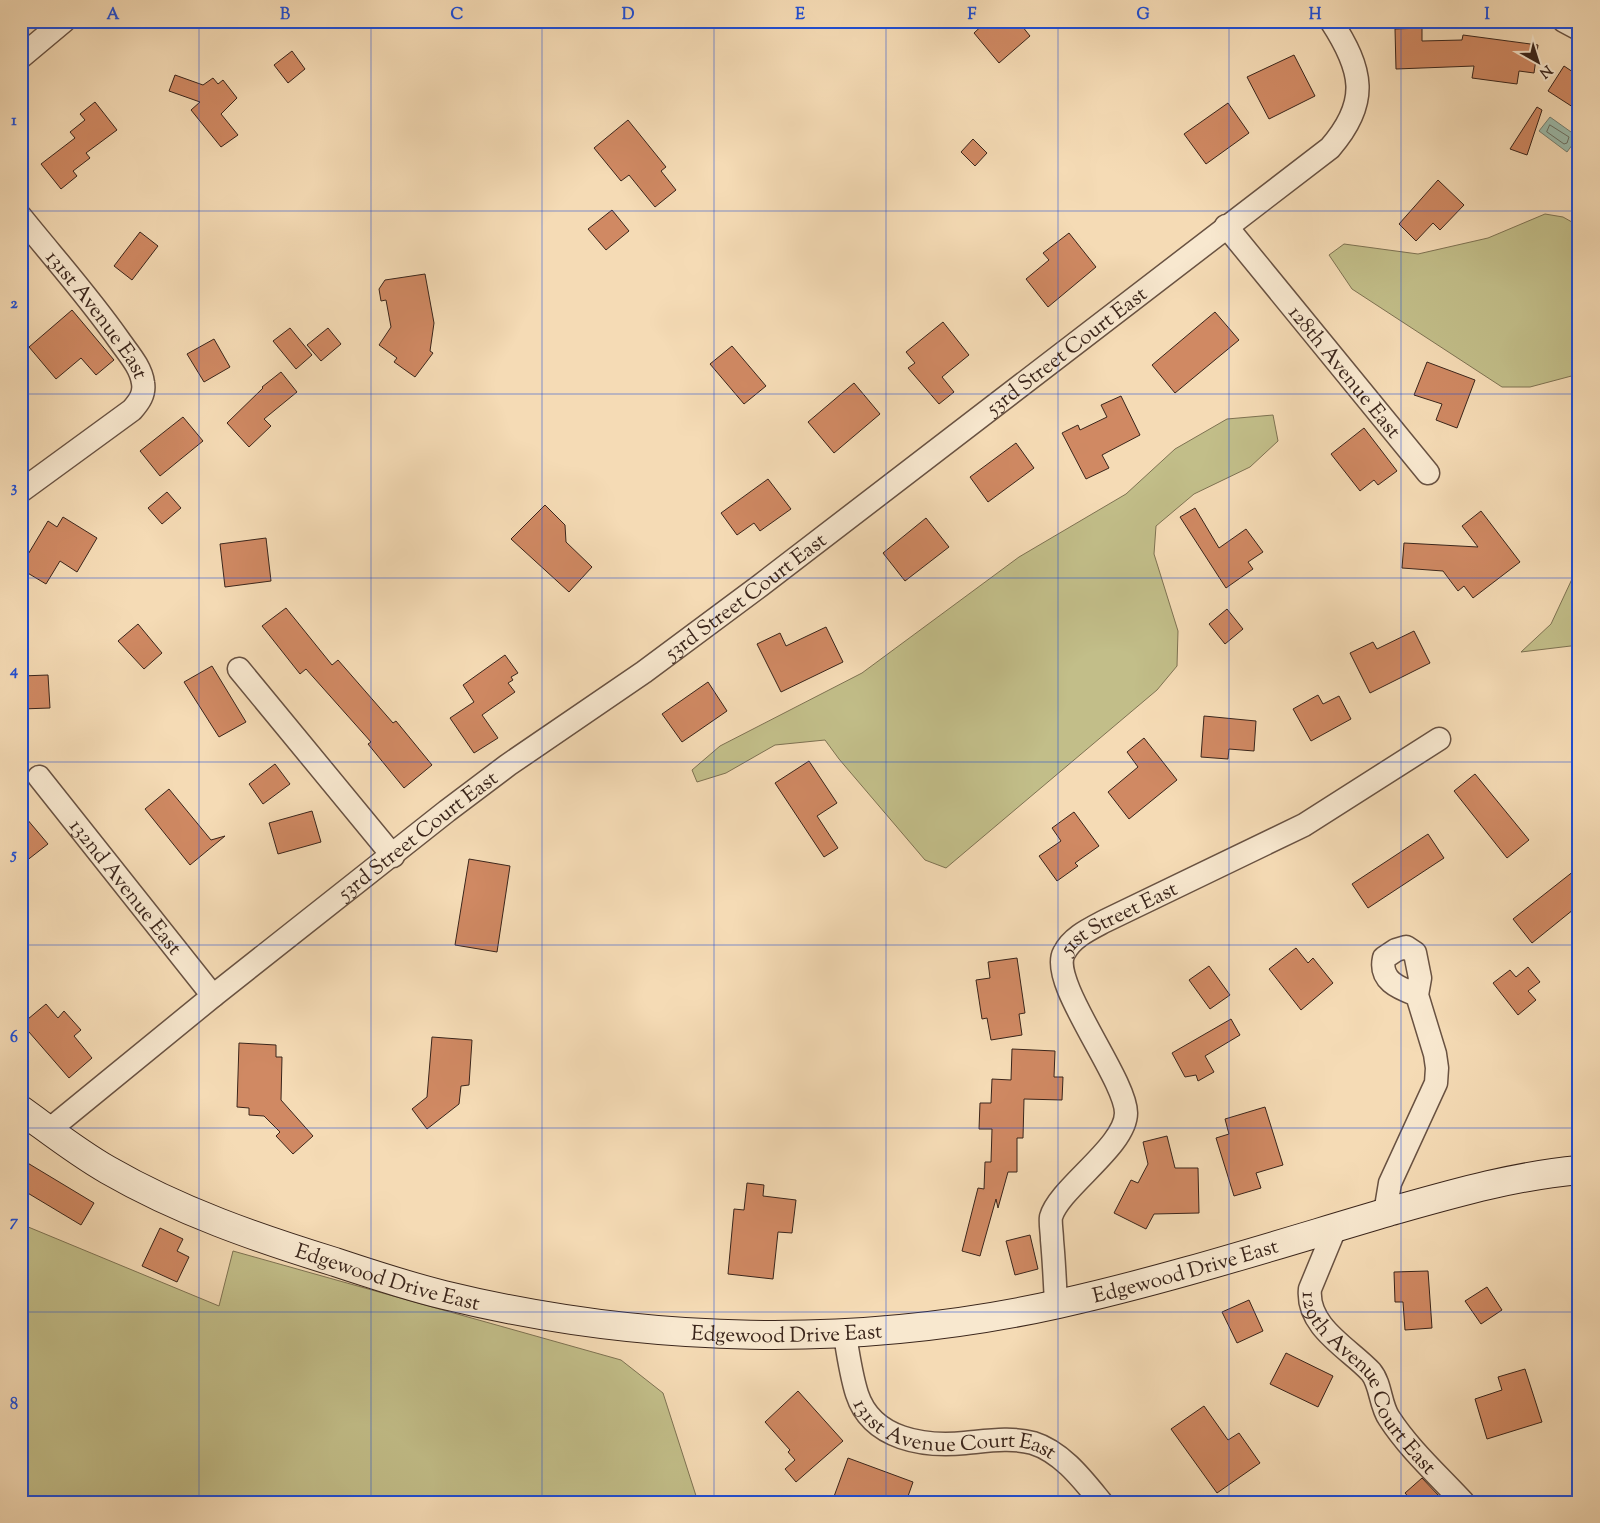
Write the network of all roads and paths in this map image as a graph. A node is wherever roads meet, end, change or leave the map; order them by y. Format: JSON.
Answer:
{"nodes":[{"id":1,"x":64,"y":21,"type":"edge"},
{"id":2,"x":1331,"y":21,"type":"edge"},
{"id":3,"x":1564,"y":21,"type":"edge"},
{"id":4,"x":1579,"y":29,"type":"edge"},
{"id":5,"x":21,"y":57,"type":"edge"},
{"id":6,"x":21,"y":217,"type":"edge"},
{"id":7,"x":1226,"y":226,"type":"junction"},
{"id":8,"x":1428,"y":472,"type":"dead end"},
{"id":9,"x":21,"y":491,"type":"edge"},
{"id":10,"x":239,"y":669,"type":"dead end"},
{"id":11,"x":1438,"y":739,"type":"dead end"},
{"id":12,"x":39,"y":777,"type":"dead end"},
{"id":13,"x":393,"y":856,"type":"junction"},
{"id":14,"x":1416,"y":995,"type":"dead end"},
{"id":15,"x":213,"y":996,"type":"junction"},
{"id":16,"x":21,"y":1110,"type":"edge"},
{"id":17,"x":49,"y":1130,"type":"junction"},
{"id":18,"x":1579,"y":1170,"type":"edge"},
{"id":19,"x":1385,"y":1213,"type":"junction"},
{"id":20,"x":1336,"y":1226,"type":"junction"},
{"id":21,"x":1056,"y":1304,"type":"junction"},
{"id":22,"x":845,"y":1335,"type":"junction"},
{"id":23,"x":1101,"y":1502,"type":"edge"},
{"id":24,"x":1462,"y":1502,"type":"edge"}],
"edges":[{"from":1,"to":5,"type":"street"},
{"from":2,"to":7,"type":"street","name":"53rd Street Court East"},
{"from":3,"to":4,"type":"street"},
{"from":6,"to":9,"type":"street","name":"131st Avenue East"},
{"from":7,"to":8,"type":"street","name":"128th Avenue East"},
{"from":7,"to":13,"type":"street","name":"53rd Street Court East"},
{"from":10,"to":13,"type":"street"},
{"from":11,"to":21,"type":"street","name":"51st Street East"},
{"from":12,"to":15,"type":"street","name":"132nd Avenue East"},
{"from":13,"to":15,"type":"street","name":"53rd Street Court East"},
{"from":14,"to":19,"type":"street"},
{"from":15,"to":17,"type":"street","name":"53rd Street Court East"},
{"from":16,"to":17,"type":"street","name":"Edgewood Drive East"},
{"from":17,"to":22,"type":"street","name":"Edgewood Drive East"},
{"from":18,"to":19,"type":"street","name":"Edgewood Drive East"},
{"from":19,"to":20,"type":"street","name":"Edgewood Drive East"},
{"from":20,"to":21,"type":"street","name":"Edgewood Drive East"},
{"from":20,"to":24,"type":"street","name":"129th Avenue Court East"},
{"from":21,"to":22,"type":"street","name":"Edgewood Drive East"},
{"from":22,"to":23,"type":"street","name":"131st Avenue Court East"}]}
